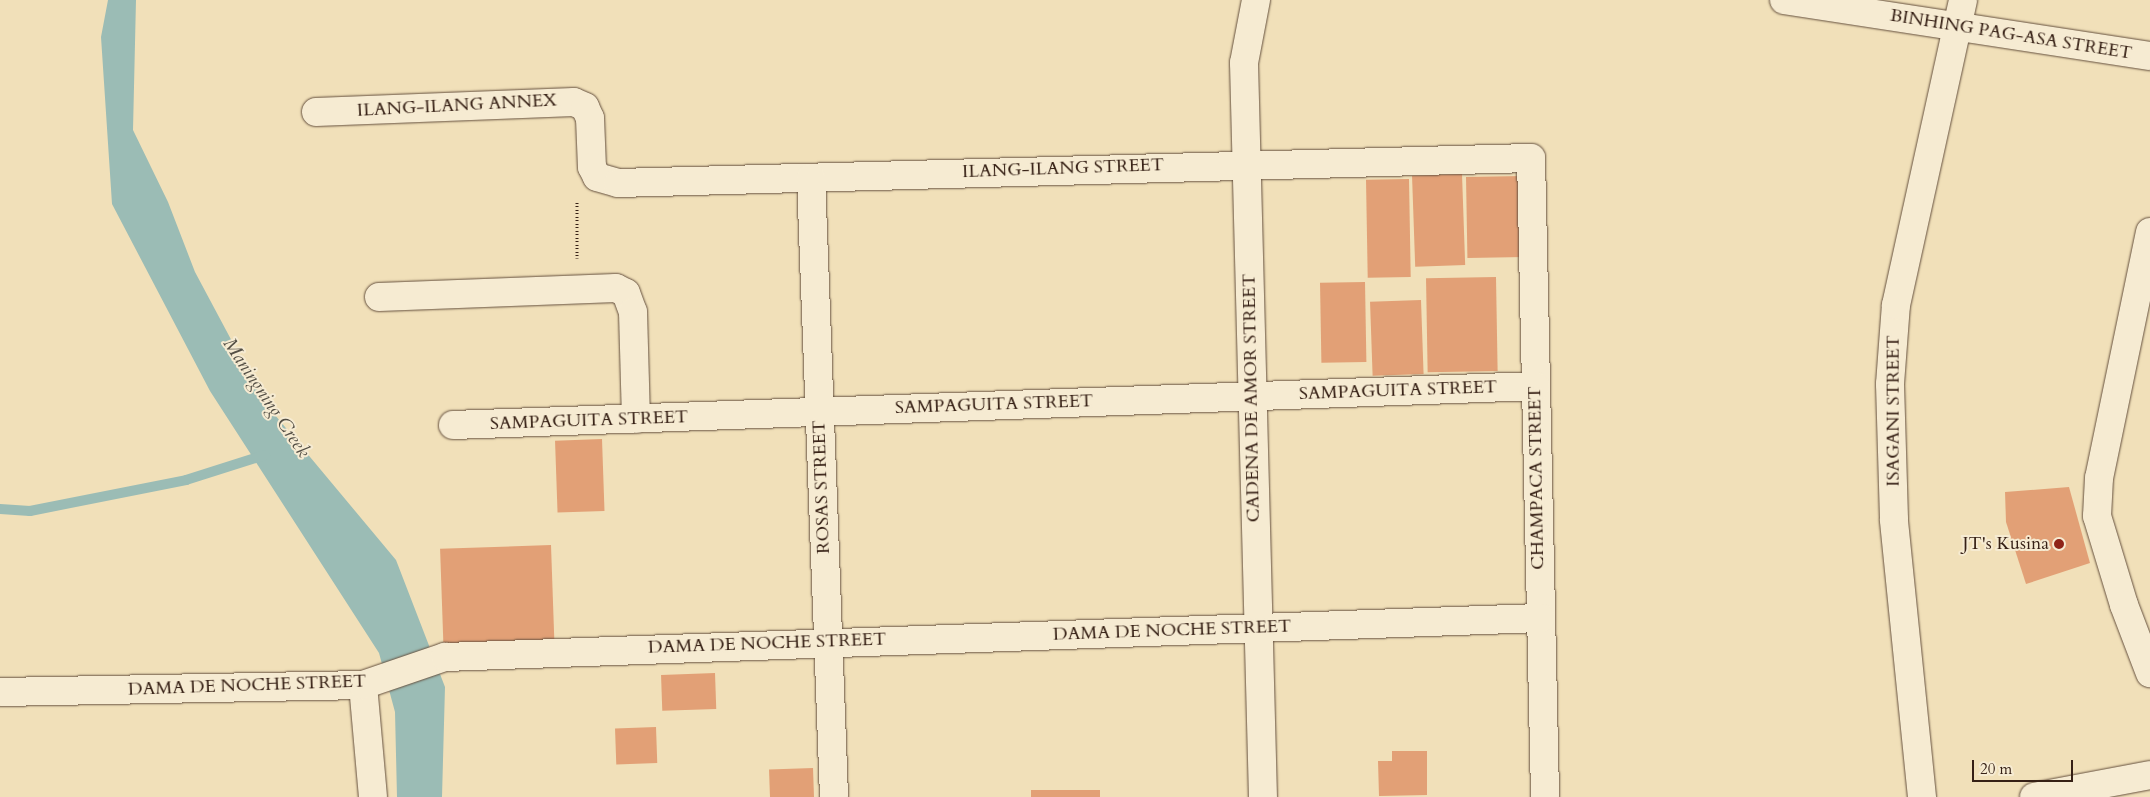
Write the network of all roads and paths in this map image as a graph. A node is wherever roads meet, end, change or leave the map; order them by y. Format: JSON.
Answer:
{"nodes":[{"id":1,"x":1256,"y":0,"type":"edge"},
{"id":2,"x":1784,"y":0,"type":"edge"},
{"id":3,"x":1963,"y":0,"type":"edge"},
{"id":4,"x":1958,"y":28,"type":"junction"},
{"id":5,"x":2150,"y":56,"type":"edge"},
{"id":6,"x":316,"y":112,"type":"dead end"},
{"id":7,"x":1531,"y":158,"type":"joint"},
{"id":8,"x":1248,"y":164,"type":"junction"},
{"id":9,"x":597,"y":177,"type":"junction"},
{"id":10,"x":811,"y":178,"type":"junction"},
{"id":11,"x":2150,"y":232,"type":"edge"},
{"id":12,"x":577,"y":288,"type":"junction"},
{"id":13,"x":378,"y":297,"type":"dead end"},
{"id":14,"x":1535,"y":386,"type":"junction"},
{"id":15,"x":1251,"y":396,"type":"junction"},
{"id":16,"x":819,"y":411,"type":"junction"},
{"id":17,"x":636,"y":419,"type":"junction"},
{"id":18,"x":453,"y":426,"type":"dead end"},
{"id":19,"x":1540,"y":618,"type":"junction"},
{"id":20,"x":1258,"y":628,"type":"junction"},
{"id":21,"x":827,"y":642,"type":"junction"},
{"id":22,"x":2150,"y":673,"type":"edge"},
{"id":23,"x":369,"y":684,"type":"junction"},
{"id":24,"x":0,"y":692,"type":"edge"},
{"id":25,"x":2150,"y":775,"type":"edge"},
{"id":26,"x":373,"y":797,"type":"edge"},
{"id":27,"x":834,"y":797,"type":"edge"},
{"id":28,"x":1263,"y":797,"type":"edge"},
{"id":29,"x":1545,"y":797,"type":"edge"},
{"id":30,"x":1922,"y":797,"type":"edge"},
{"id":31,"x":2034,"y":797,"type":"edge"}],
"edges":[{"from":1,"to":8,"type":"street","name":"CADENA DE AMOR STREET"},
{"from":2,"to":4,"type":"street","name":"BINHING PAG-ASA STREET"},
{"from":3,"to":4,"type":"street","name":"ISAGANI STREET"},
{"from":4,"to":5,"type":"street","name":"BINHING PAG-ASA STREET"},
{"from":4,"to":30,"type":"street","name":"ISAGANI STREET"},
{"from":6,"to":9,"type":"street","name":"ILANG-ILANG ANNEX"},
{"from":7,"to":8,"type":"street","name":"ILANG-ILANG STREET"},
{"from":7,"to":14,"type":"street","name":"CHAMPACA STREET"},
{"from":8,"to":10,"type":"street","name":"ILANG-ILANG STREET"},
{"from":8,"to":15,"type":"street","name":"CADENA DE AMOR STREET"},
{"from":9,"to":10,"type":"street","name":"ILANG-ILANG STREET"},
{"from":9,"to":12,"type":"path"},
{"from":10,"to":16,"type":"street","name":"ROSAS STREET"},
{"from":11,"to":22,"type":"street"},
{"from":12,"to":13,"type":"street"},
{"from":12,"to":17,"type":"street"},
{"from":14,"to":15,"type":"street","name":"SAMPAGUITA STREET"},
{"from":14,"to":19,"type":"street","name":"CHAMPACA STREET"},
{"from":15,"to":16,"type":"street","name":"SAMPAGUITA STREET"},
{"from":15,"to":20,"type":"street","name":"CADENA DE AMOR STREET"},
{"from":16,"to":17,"type":"street","name":"SAMPAGUITA STREET"},
{"from":16,"to":21,"type":"street","name":"ROSAS STREET"},
{"from":17,"to":18,"type":"street","name":"SAMPAGUITA STREET"},
{"from":19,"to":20,"type":"street","name":"DAMA DE NOCHE STREET"},
{"from":19,"to":29,"type":"street","name":"CHAMPACA STREET"},
{"from":20,"to":21,"type":"street","name":"DAMA DE NOCHE STREET"},
{"from":20,"to":28,"type":"street","name":"CADENA DE AMOR STREET"},
{"from":21,"to":23,"type":"street","name":"DAMA DE NOCHE STREET"},
{"from":21,"to":27,"type":"street","name":"ROSAS STREET"},
{"from":23,"to":24,"type":"street","name":"DAMA DE NOCHE STREET"},
{"from":23,"to":26,"type":"street"},
{"from":25,"to":31,"type":"street"}]}
